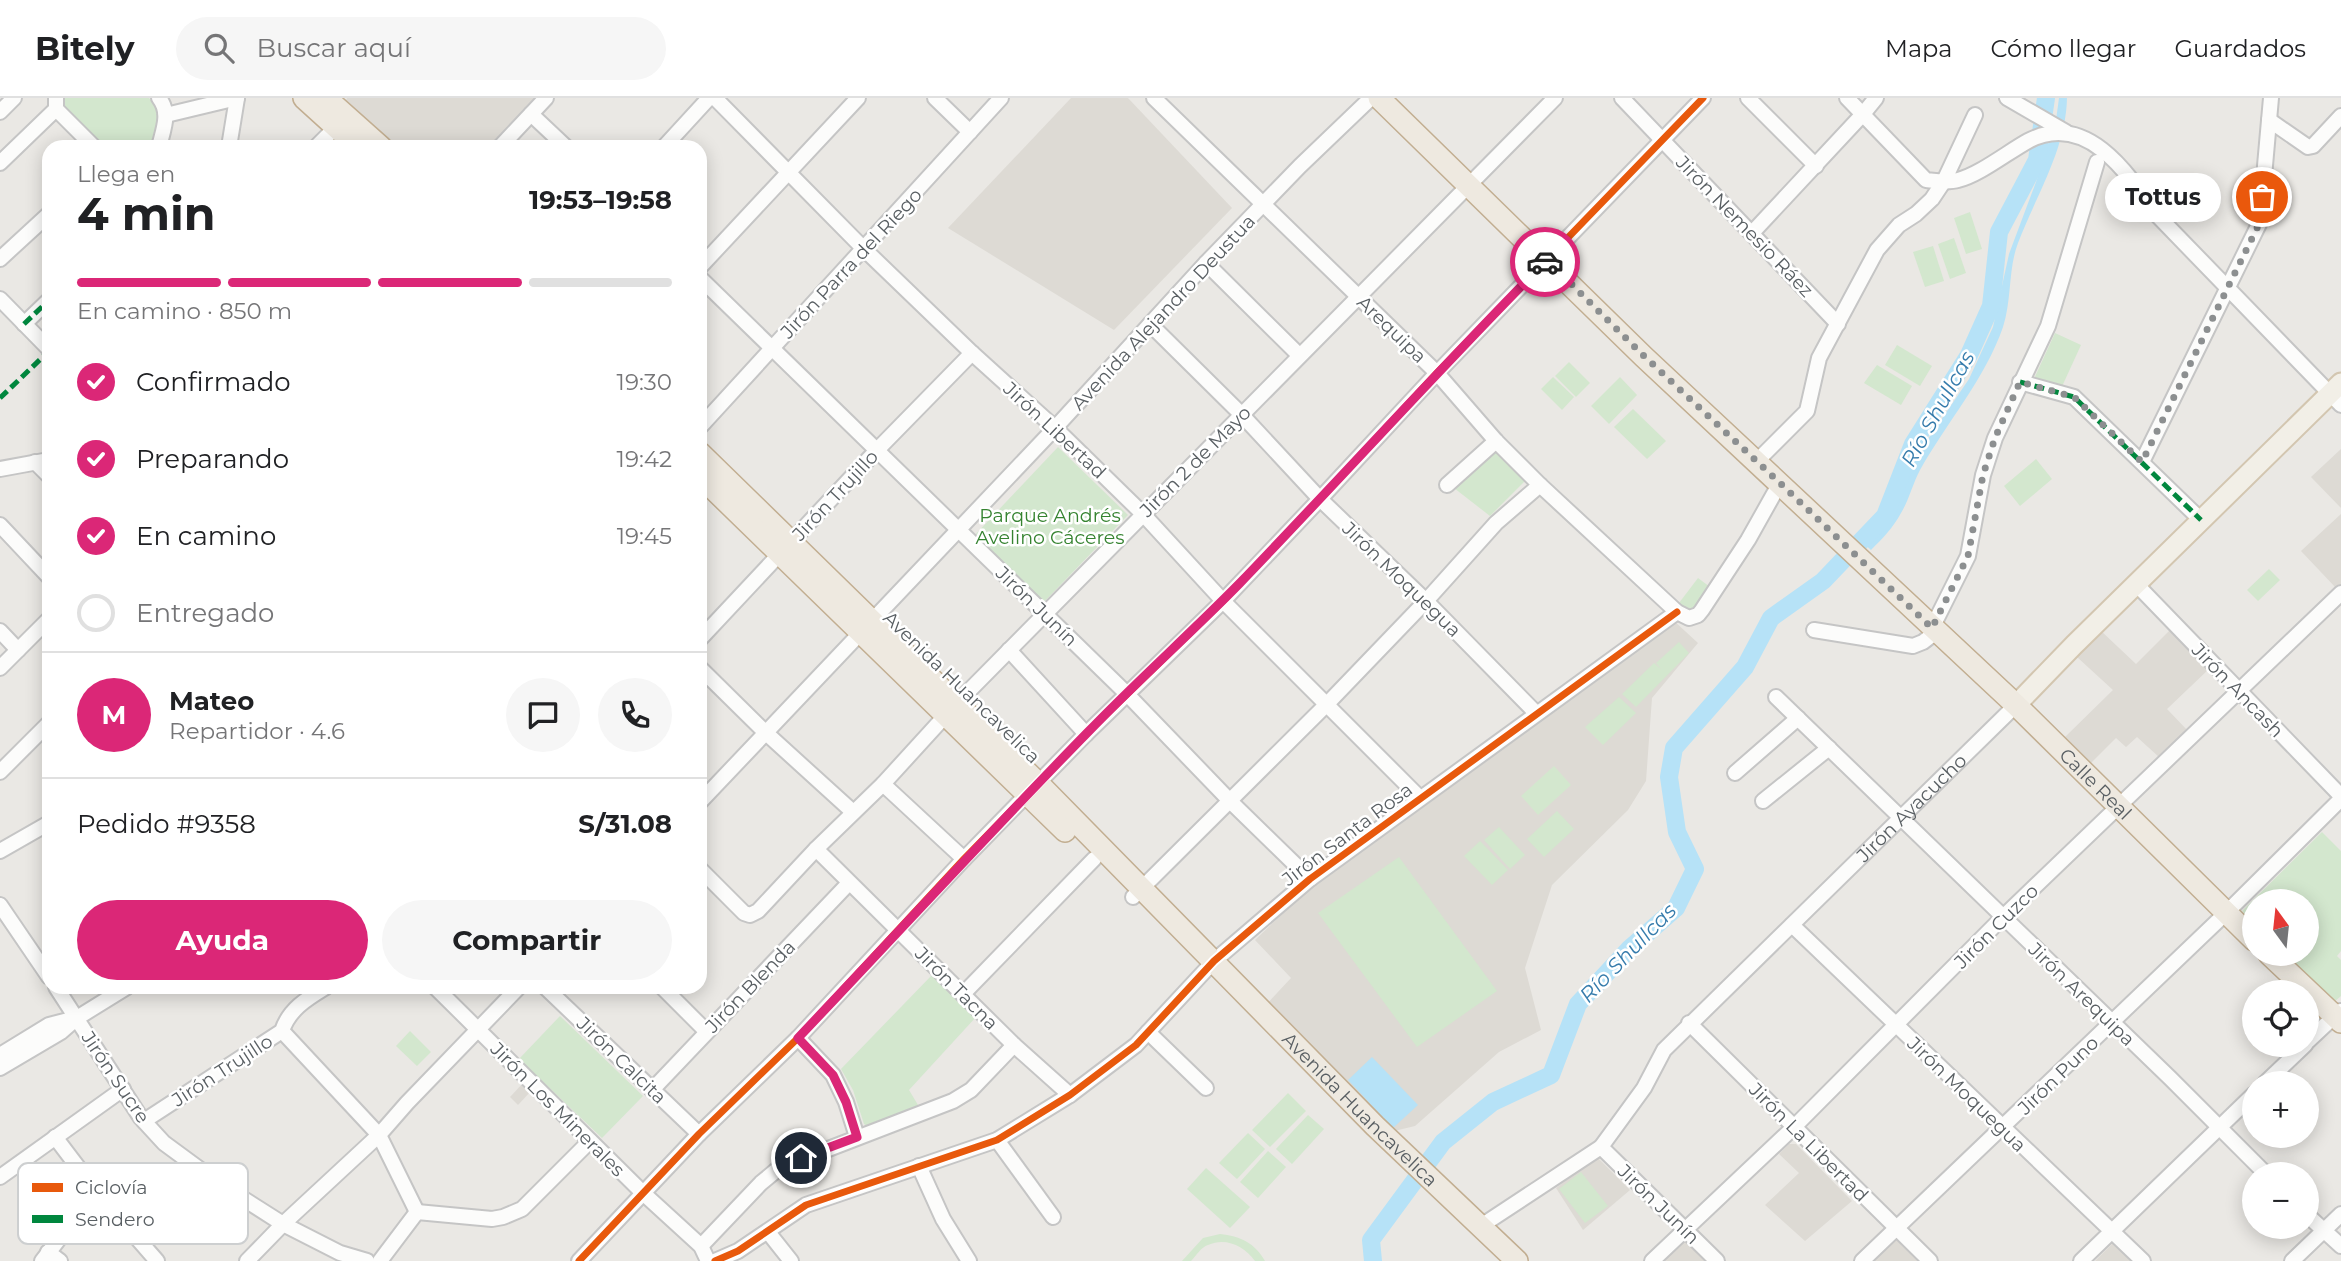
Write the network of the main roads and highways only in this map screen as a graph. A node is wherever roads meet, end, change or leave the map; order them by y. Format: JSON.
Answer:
{"nodes":[{"id":1,"x":304,"y":98,"type":"edge"},
{"id":2,"x":326,"y":98,"type":"edge"},
{"id":3,"x":1379,"y":98,"type":"edge"},
{"id":4,"x":350,"y":140,"type":"edge"},
{"id":5,"x":373,"y":140,"type":"edge"},
{"id":6,"x":2337,"y":394,"type":"edge"},
{"id":7,"x":707,"y":461,"type":"edge"},
{"id":8,"x":707,"y":482,"type":"edge"},
{"id":9,"x":785,"y":548,"type":"junction"},
{"id":10,"x":2016,"y":705,"type":"junction"},
{"id":11,"x":1033,"y":789,"type":"junction"},
{"id":12,"x":1137,"y":893,"type":"junction"},
{"id":13,"x":2242,"y":929,"type":"edge"},
{"id":14,"x":2283,"y":966,"type":"edge"},
{"id":15,"x":2339,"y":1016,"type":"edge"},
{"id":16,"x":1470,"y":1221,"type":"junction"},
{"id":17,"x":1499,"y":1261,"type":"edge"},
{"id":18,"x":1517,"y":1261,"type":"edge"}],
"edges":[{"from":1,"to":4,"type":"highway"},
{"from":2,"to":5,"type":"highway"},
{"from":3,"to":10,"type":"highway","name":"Calle Real"},
{"from":6,"to":10,"type":"main road","name":"Jirón Ayacucho"},
{"from":7,"to":9,"type":"highway","name":"Avenida Huancavelica"},
{"from":8,"to":9,"type":"highway","name":"Avenida Huancavelica"},
{"from":9,"to":11,"type":"highway","name":"Avenida Huancavelica"},
{"from":10,"to":13,"type":"highway","name":"Calle Real"},
{"from":11,"to":12,"type":"highway","name":"Avenida Huancavelica"},
{"from":11,"to":12,"type":"highway","name":"Avenida Huancavelica"},
{"from":12,"to":16,"type":"highway","name":"Avenida Huancavelica"},
{"from":14,"to":15,"type":"highway"},
{"from":16,"to":17,"type":"highway","name":"Avenida Huancavelica"},
{"from":16,"to":18,"type":"highway","name":"Avenida Huancavelica"}]}
